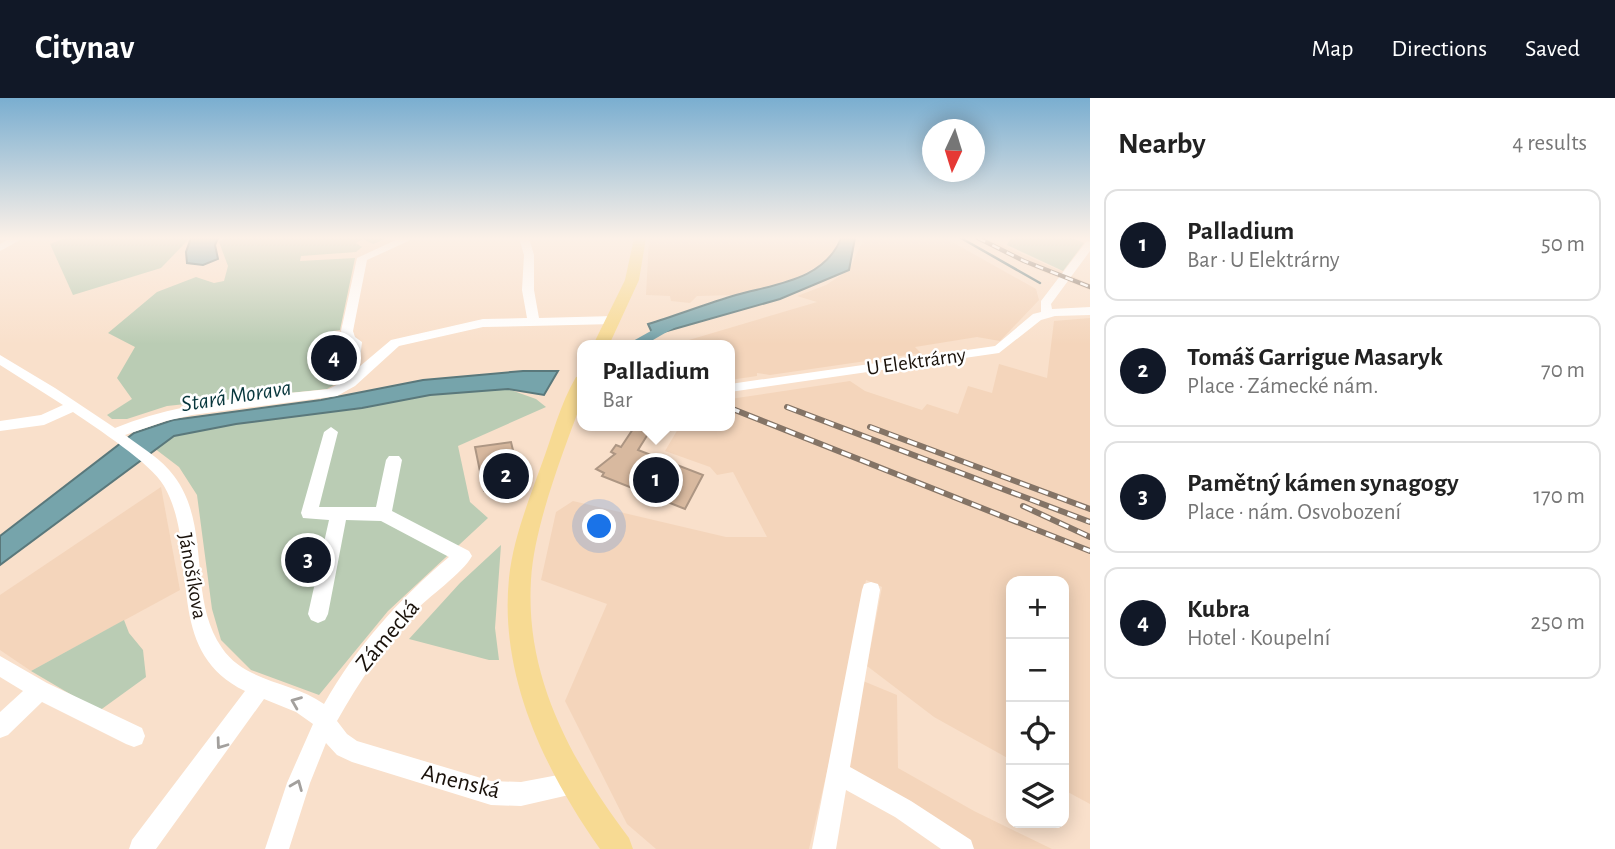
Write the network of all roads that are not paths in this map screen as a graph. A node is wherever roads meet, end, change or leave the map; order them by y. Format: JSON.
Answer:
{"nodes":[{"id":1,"x":359,"y":273,"type":"edge"},
{"id":2,"x":528,"y":273,"type":"edge"},
{"id":3,"x":633,"y":273,"type":"edge"},
{"id":4,"x":1068,"y":273,"type":"edge"},
{"id":5,"x":1090,"y":311,"type":"edge"},
{"id":6,"x":1047,"y":314,"type":"junction"},
{"id":7,"x":614,"y":320,"type":"junction"},
{"id":8,"x":534,"y":321,"type":"junction"},
{"id":9,"x":603,"y":340,"type":"edge"},
{"id":10,"x":356,"y":342,"type":"junction"},
{"id":11,"x":395,"y":344,"type":"junction"},
{"id":12,"x":0,"y":359,"type":"edge"},
{"id":13,"x":350,"y":383,"type":"junction"},
{"id":14,"x":735,"y":387,"type":"edge"},
{"id":15,"x":577,"y":398,"type":"edge"},
{"id":16,"x":74,"y":406,"type":"junction"},
{"id":17,"x":0,"y":426,"type":"edge"},
{"id":18,"x":331,"y":432,"type":"dead end"},
{"id":19,"x":118,"y":437,"type":"junction"},
{"id":20,"x":394,"y":460,"type":"dead end"},
{"id":21,"x":339,"y":513,"type":"junction"},
{"id":22,"x":383,"y":514,"type":"junction"},
{"id":23,"x":871,"y":590,"type":"dead end"},
{"id":24,"x":318,"y":614,"type":"dead end"},
{"id":25,"x":0,"y":666,"type":"edge"},
{"id":26,"x":260,"y":688,"type":"junction"},
{"id":27,"x":40,"y":690,"type":"junction"},
{"id":28,"x":324,"y":724,"type":"junction"},
{"id":29,"x":0,"y":727,"type":"edge"},
{"id":30,"x":134,"y":736,"type":"dead end"},
{"id":31,"x":839,"y":774,"type":"junction"},
{"id":32,"x":574,"y":784,"type":"junction"},
{"id":33,"x":141,"y":849,"type":"edge"},
{"id":34,"x":277,"y":849,"type":"edge"},
{"id":35,"x":618,"y":849,"type":"edge"},
{"id":36,"x":824,"y":849,"type":"edge"},
{"id":37,"x":962,"y":849,"type":"edge"}],
"edges":[{"from":1,"to":10,"type":"street"},
{"from":2,"to":8,"type":"street"},
{"from":3,"to":7,"type":"main road"},
{"from":4,"to":6,"type":"street"},
{"from":5,"to":6,"type":"street","name":"U Elektrárny"},
{"from":6,"to":14,"type":"street","name":"U Elektrárny"},
{"from":7,"to":8,"type":"street"},
{"from":7,"to":9,"type":"main road"},
{"from":8,"to":11,"type":"street"},
{"from":10,"to":11,"type":"street"},
{"from":10,"to":13,"type":"street"},
{"from":11,"to":13,"type":"street"},
{"from":12,"to":16,"type":"street","name":"Jánošíkova"},
{"from":13,"to":19,"type":"street"},
{"from":15,"to":32,"type":"main road"},
{"from":16,"to":17,"type":"street"},
{"from":16,"to":19,"type":"street","name":"Jánošíkova"},
{"from":18,"to":21,"type":"street"},
{"from":19,"to":26,"type":"street","name":"Jánošíkova"},
{"from":20,"to":22,"type":"street"},
{"from":21,"to":22,"type":"street"},
{"from":21,"to":24,"type":"street"},
{"from":22,"to":28,"type":"street","name":"Zámecká"},
{"from":23,"to":31,"type":"street"},
{"from":25,"to":27,"type":"street"},
{"from":28,"to":26,"type":"street","name":"Jánošíkova","one_way":true},
{"from":26,"to":33,"type":"street","one_way":true},
{"from":27,"to":29,"type":"street"},
{"from":27,"to":30,"type":"street"},
{"from":28,"to":32,"type":"street","name":"Anenská"},
{"from":34,"to":28,"type":"street","name":"Zámecká","one_way":true},
{"from":31,"to":36,"type":"street"},
{"from":31,"to":37,"type":"street"},
{"from":32,"to":35,"type":"main road"}]}
